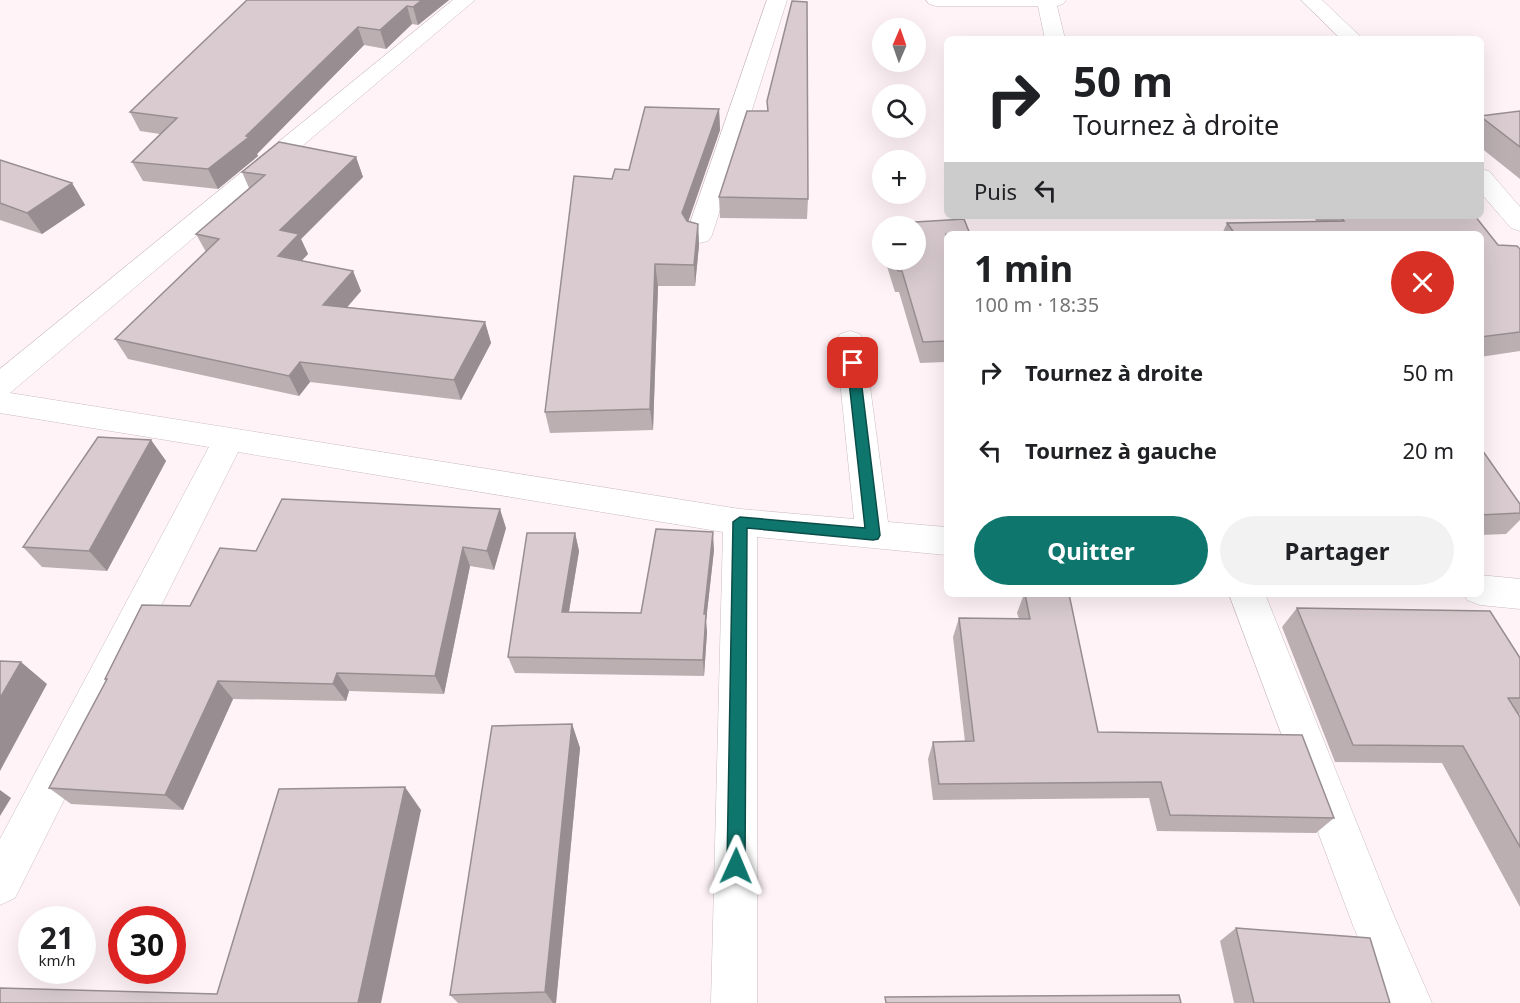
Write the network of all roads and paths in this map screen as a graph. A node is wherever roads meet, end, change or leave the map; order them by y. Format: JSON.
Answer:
{"nodes":[{"id":1,"x":465,"y":0,"type":"edge"},
{"id":2,"x":777,"y":0,"type":"edge"},
{"id":3,"x":936,"y":0,"type":"edge"},
{"id":4,"x":1046,"y":0,"type":"edge"},
{"id":5,"x":1056,"y":0,"type":"edge"},
{"id":6,"x":1311,"y":0,"type":"edge"},
{"id":7,"x":1054,"y":36,"type":"edge"},
{"id":8,"x":1350,"y":36,"type":"edge"},
{"id":9,"x":1484,"y":181,"type":"edge"},
{"id":10,"x":1520,"y":223,"type":"edge"},
{"id":11,"x":699,"y":235,"type":"edge"},
{"id":12,"x":850,"y":341,"type":"dead end"},
{"id":13,"x":0,"y":384,"type":"edge"},
{"id":14,"x":0,"y":402,"type":"edge"},
{"id":15,"x":229,"y":439,"type":"junction"},
{"id":16,"x":740,"y":522,"type":"junction"},
{"id":17,"x":873,"y":535,"type":"junction"},
{"id":18,"x":944,"y":541,"type":"edge"},
{"id":19,"x":1484,"y":590,"type":"edge"},
{"id":20,"x":1520,"y":594,"type":"edge"},
{"id":21,"x":1247,"y":597,"type":"edge"},
{"id":22,"x":0,"y":883,"type":"edge"},
{"id":23,"x":734,"y":1003,"type":"edge"},
{"id":24,"x":1409,"y":1003,"type":"edge"}],
"edges":[{"from":1,"to":13,"type":"street"},
{"from":2,"to":11,"type":"street"},
{"from":3,"to":4,"type":"street"},
{"from":4,"to":5,"type":"street"},
{"from":4,"to":7,"type":"street"},
{"from":6,"to":8,"type":"street"},
{"from":9,"to":10,"type":"street"},
{"from":12,"to":17,"type":"street"},
{"from":14,"to":15,"type":"street"},
{"from":15,"to":16,"type":"street"},
{"from":15,"to":22,"type":"street"},
{"from":16,"to":17,"type":"street"},
{"from":16,"to":23,"type":"street"},
{"from":17,"to":18,"type":"street"},
{"from":19,"to":20,"type":"street"},
{"from":21,"to":24,"type":"street"}]}
